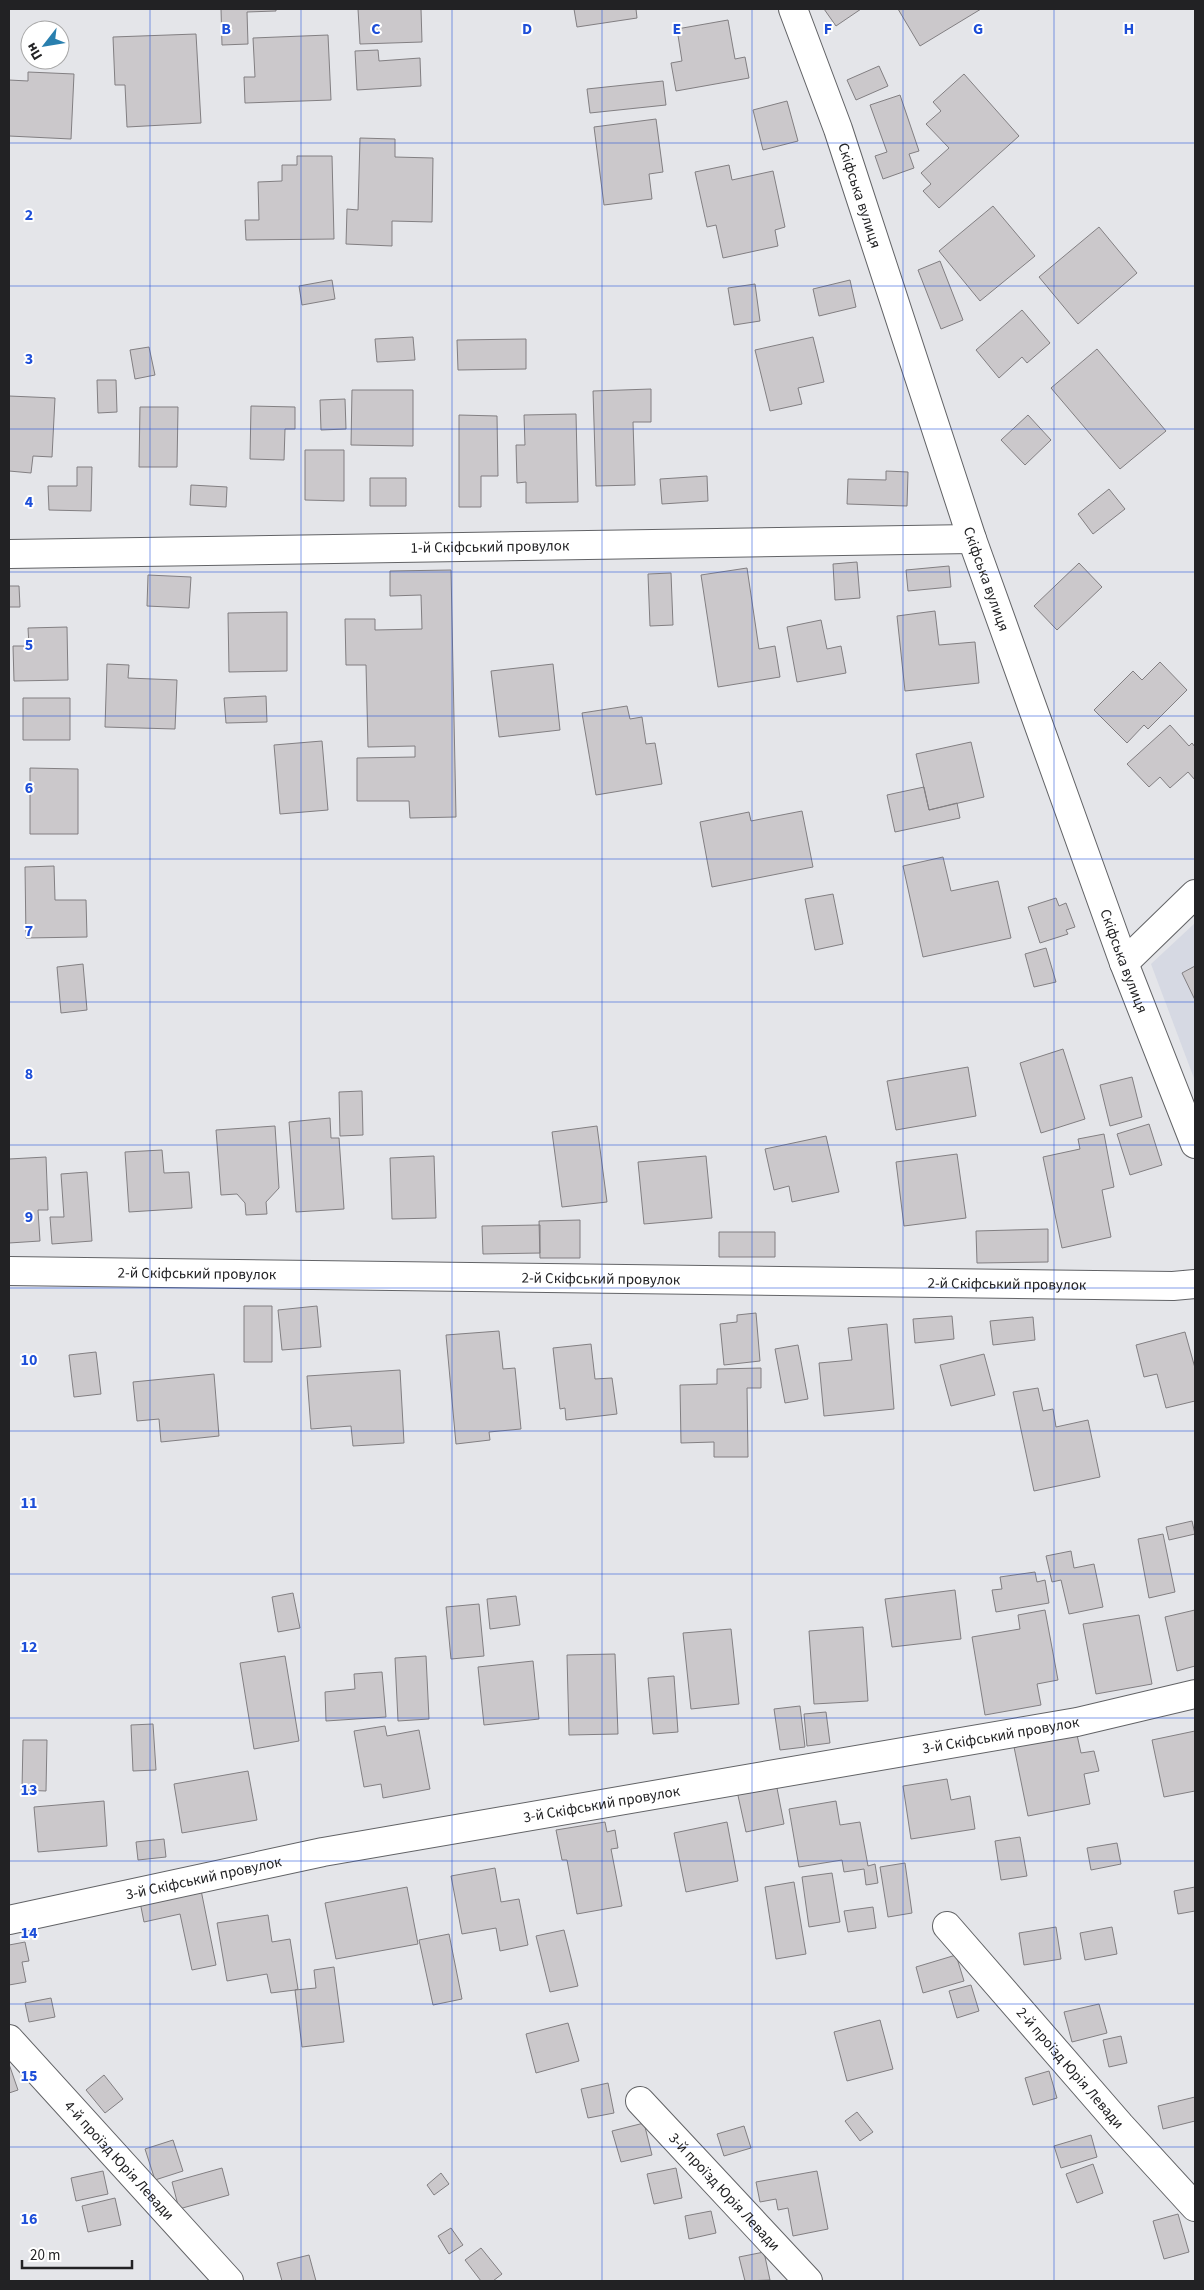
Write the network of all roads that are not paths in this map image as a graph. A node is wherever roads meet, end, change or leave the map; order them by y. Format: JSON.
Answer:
{"nodes":[{"id":1,"x":792,"y":9,"type":"edge"},
{"id":2,"x":972,"y":539,"type":"junction"},
{"id":3,"x":9,"y":554,"type":"edge"},
{"id":4,"x":1195,"y":894,"type":"edge"},
{"id":5,"x":1124,"y":963,"type":"junction"},
{"id":6,"x":1195,"y":1144,"type":"edge"},
{"id":7,"x":9,"y":1271,"type":"edge"},
{"id":8,"x":1195,"y":1284,"type":"edge"},
{"id":9,"x":1195,"y":1694,"type":"edge"},
{"id":10,"x":9,"y":1920,"type":"edge"},
{"id":11,"x":947,"y":1926,"type":"dead end"},
{"id":12,"x":9,"y":2040,"type":"edge"},
{"id":13,"x":640,"y":2101,"type":"dead end"},
{"id":14,"x":1195,"y":2207,"type":"edge"},
{"id":15,"x":229,"y":2281,"type":"edge"},
{"id":16,"x":808,"y":2281,"type":"edge"}],
"edges":[{"from":1,"to":2,"type":"street","name":"Скіфська вулиця"},
{"from":2,"to":3,"type":"street","name":"1-й Скіфський провулок"},
{"from":2,"to":5,"type":"street","name":"Скіфська вулиця"},
{"from":4,"to":5,"type":"street"},
{"from":5,"to":6,"type":"street","name":"Скіфська вулиця"},
{"from":7,"to":8,"type":"street","name":"2-й Скіфський провулок"},
{"from":9,"to":10,"type":"street","name":"3-й Скіфський провулок"},
{"from":11,"to":14,"type":"street","name":"2-й проїзд Юрія Левади"},
{"from":12,"to":15,"type":"street","name":"4-й проїзд Юрія Левади"},
{"from":13,"to":16,"type":"street","name":"3-й проїзд Юрія Левади"}]}
